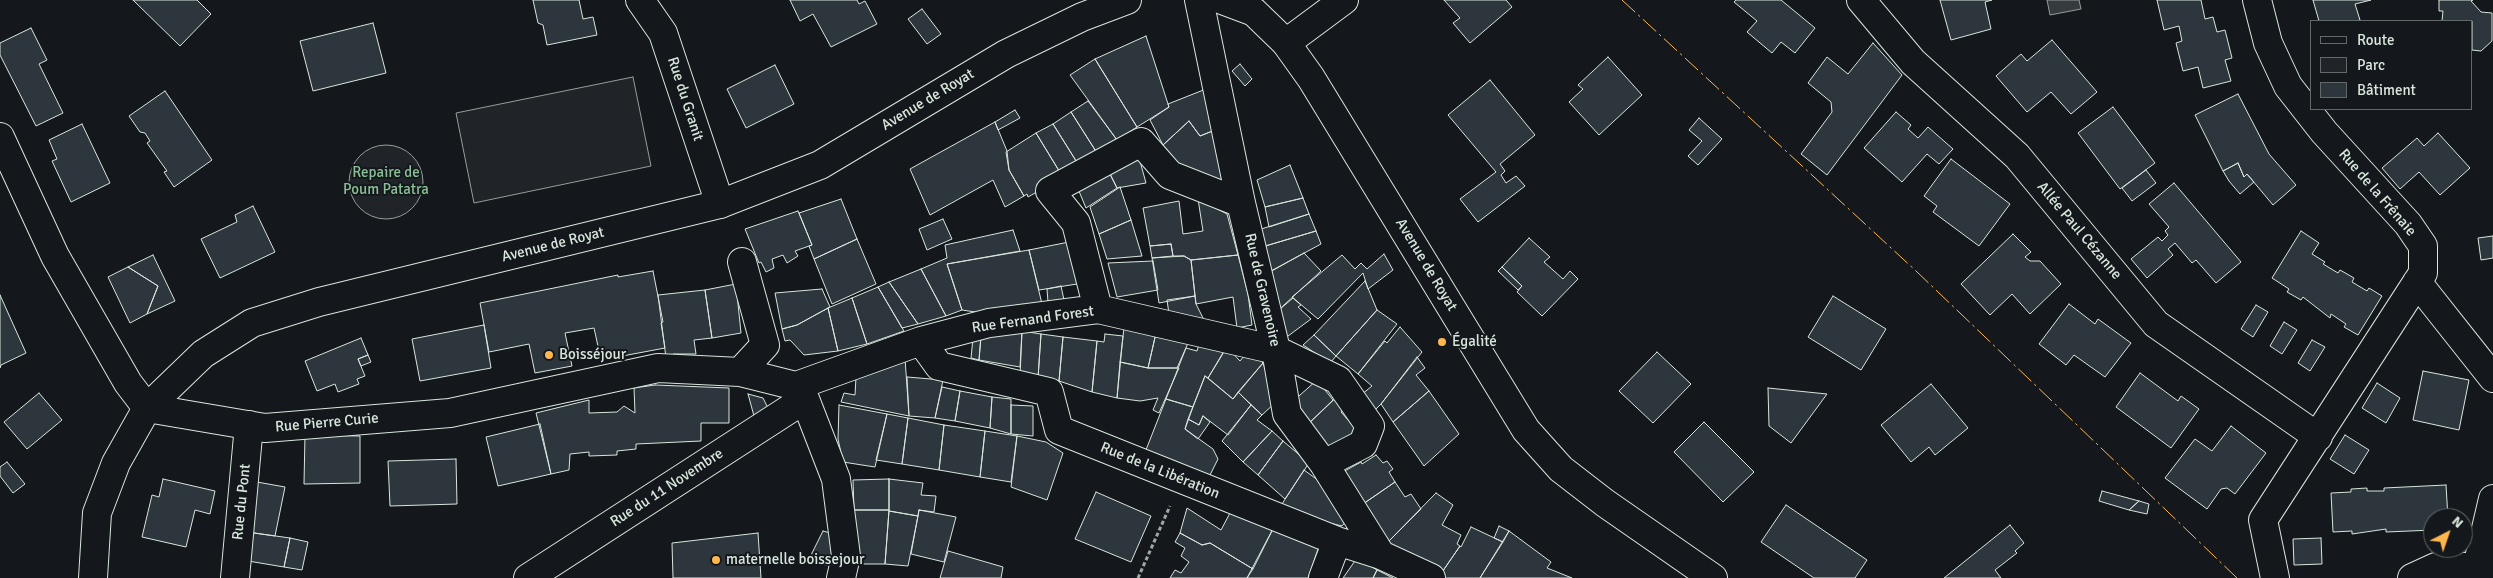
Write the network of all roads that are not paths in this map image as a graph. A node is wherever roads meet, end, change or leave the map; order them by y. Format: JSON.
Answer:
{"nodes":[{"id":1,"x":640,"y":0,"type":"edge"},
{"id":2,"x":1127,"y":0,"type":"edge"},
{"id":3,"x":1199,"y":0,"type":"edge"},
{"id":4,"x":1222,"y":0,"type":"edge"},
{"id":5,"x":1344,"y":0,"type":"edge"},
{"id":6,"x":1861,"y":0,"type":"edge"},
{"id":7,"x":2257,"y":0,"type":"edge"},
{"id":8,"x":1252,"y":6,"type":"edge"},
{"id":9,"x":1090,"y":8,"type":"edge"},
{"id":10,"x":1286,"y":43,"type":"junction"},
{"id":11,"x":0,"y":137,"type":"edge"},
{"id":12,"x":1241,"y":203,"type":"junction"},
{"id":13,"x":720,"y":204,"type":"junction"},
{"id":14,"x":742,"y":262,"type":"dead end"},
{"id":15,"x":2416,"y":282,"type":"junction"},
{"id":16,"x":1098,"y":309,"type":"junction"},
{"id":17,"x":921,"y":341,"type":"junction"},
{"id":18,"x":1276,"y":350,"type":"junction"},
{"id":19,"x":740,"y":372,"type":"junction"},
{"id":20,"x":2493,"y":378,"type":"edge"},
{"id":21,"x":800,"y":393,"type":"junction"},
{"id":22,"x":147,"y":408,"type":"junction"},
{"id":23,"x":249,"y":425,"type":"junction"},
{"id":24,"x":2318,"y":437,"type":"junction"},
{"id":25,"x":1324,"y":464,"type":"junction"},
{"id":26,"x":2493,"y":499,"type":"edge"},
{"id":27,"x":1337,"y":541,"type":"junction"},
{"id":28,"x":1381,"y":555,"type":"junction"},
{"id":29,"x":2485,"y":567,"type":"edge"},
{"id":30,"x":93,"y":578,"type":"edge"},
{"id":31,"x":235,"y":578,"type":"edge"},
{"id":32,"x":528,"y":578,"type":"edge"},
{"id":33,"x":841,"y":578,"type":"edge"},
{"id":34,"x":1323,"y":578,"type":"edge"},
{"id":35,"x":1431,"y":578,"type":"edge"},
{"id":36,"x":1713,"y":578,"type":"edge"},
{"id":37,"x":2275,"y":578,"type":"edge"},
{"id":38,"x":2412,"y":578,"type":"edge"}],
"edges":[{"from":1,"to":13,"type":"street","name":"Rue du Granit"},
{"from":2,"to":9,"type":"street","name":"Avenue de Royat"},
{"from":3,"to":12,"type":"street","name":"Rue de Gravenoire"},
{"from":4,"to":8,"type":"street","name":"Avenue de Royat"},
{"from":5,"to":10,"type":"street"},
{"from":6,"to":24,"type":"street","name":"Allée Paul Cézanne"},
{"from":7,"to":15,"type":"street","name":"Rue de la Frênaie"},
{"from":8,"to":10,"type":"street","name":"Avenue de Royat"},
{"from":9,"to":13,"type":"street","name":"Avenue de Royat"},
{"from":10,"to":36,"type":"street","name":"Avenue de Royat"},
{"from":11,"to":22,"type":"street"},
{"from":12,"to":16,"type":"street"},
{"from":12,"to":18,"type":"street","name":"Rue de Gravenoire"},
{"from":13,"to":22,"type":"street","name":"Avenue de Royat"},
{"from":14,"to":19,"type":"street"},
{"from":15,"to":20,"type":"street"},
{"from":15,"to":24,"type":"street","name":"Rue de la Frênaie"},
{"from":16,"to":17,"type":"street","name":"Rue Fernand Forest"},
{"from":16,"to":18,"type":"street","name":"Rue Fernand Forest"},
{"from":17,"to":21,"type":"street","name":"Rue Fernand Forest"},
{"from":17,"to":27,"type":"street","name":"Rue de la Libération"},
{"from":18,"to":25,"type":"street","name":"Rue de Gravenoire"},
{"from":18,"to":25,"type":"street","name":"Rue Fernand Forest"},
{"from":19,"to":21,"type":"street","name":"Rue Pierre Curie"},
{"from":19,"to":23,"type":"street","name":"Rue Pierre Curie"},
{"from":21,"to":32,"type":"street","name":"Rue du 11 Novembre"},
{"from":21,"to":33,"type":"street"},
{"from":22,"to":23,"type":"street","name":"Rue Pierre Curie"},
{"from":22,"to":30,"type":"street","name":"Avenue de Royat"},
{"from":23,"to":31,"type":"street","name":"Rue du Pont"},
{"from":24,"to":37,"type":"street","name":"Rue de la Frênaie"},
{"from":25,"to":28,"type":"street","name":"Rue de Gravenoire"},
{"from":26,"to":29,"type":"street"},
{"from":27,"to":28,"type":"street","name":"Rue de la Libération"},
{"from":27,"to":34,"type":"street"},
{"from":28,"to":35,"type":"street","name":"Rue de la Libération"},
{"from":29,"to":38,"type":"street"}]}
